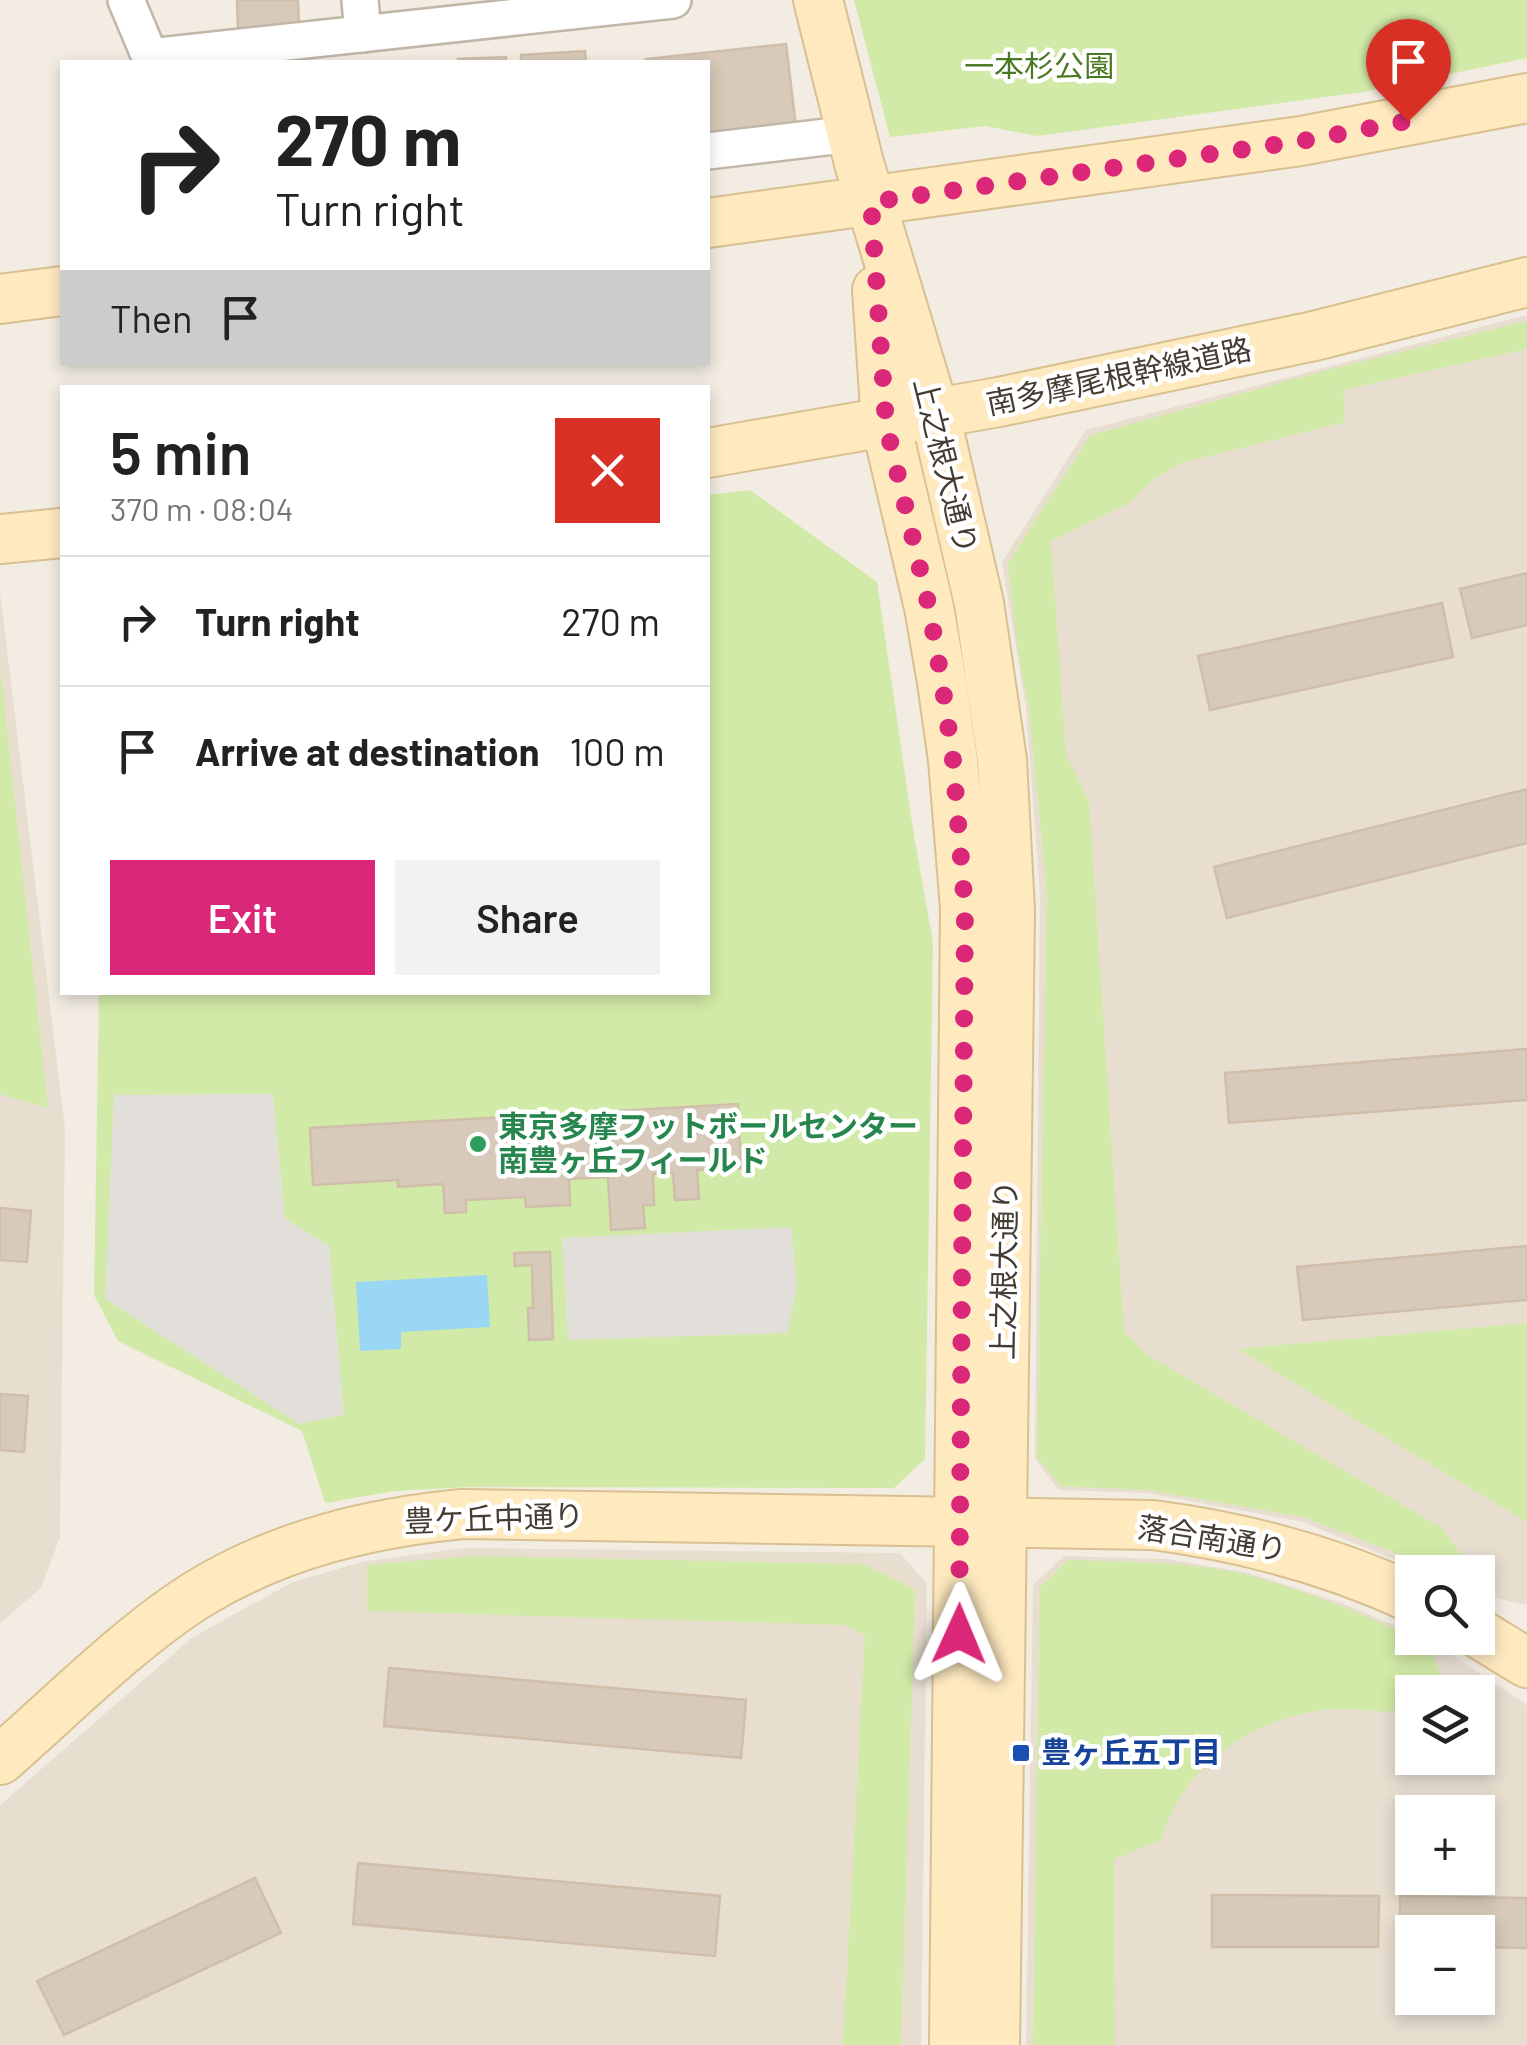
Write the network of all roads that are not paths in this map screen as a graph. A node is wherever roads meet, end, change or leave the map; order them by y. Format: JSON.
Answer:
{"nodes":[{"id":1,"x":126,"y":0,"type":"edge"},
{"id":2,"x":673,"y":0,"type":"edge"},
{"id":3,"x":818,"y":0,"type":"edge"},
{"id":4,"x":366,"y":33,"type":"edge"},
{"id":5,"x":1527,"y":98,"type":"edge"},
{"id":6,"x":851,"y":134,"type":"junction"},
{"id":7,"x":710,"y":151,"type":"edge"},
{"id":8,"x":871,"y":202,"type":"junction"},
{"id":9,"x":710,"y":223,"type":"edge"},
{"id":10,"x":1527,"y":282,"type":"edge"},
{"id":11,"x":60,"y":291,"type":"edge"},
{"id":12,"x":0,"y":298,"type":"edge"},
{"id":13,"x":935,"y":414,"type":"junction"},
{"id":14,"x":886,"y":424,"type":"junction"},
{"id":15,"x":710,"y":453,"type":"edge"},
{"id":16,"x":60,"y":533,"type":"edge"},
{"id":17,"x":0,"y":539,"type":"edge"},
{"id":18,"x":981,"y":1521,"type":"junction"},
{"id":19,"x":1395,"y":1590,"type":"edge"},
{"id":20,"x":1495,"y":1643,"type":"edge"},
{"id":21,"x":1527,"y":1663,"type":"edge"},
{"id":22,"x":0,"y":1760,"type":"edge"},
{"id":23,"x":954,"y":2045,"type":"edge"},
{"id":24,"x":995,"y":2045,"type":"edge"}],
"edges":[{"from":1,"to":4,"type":"street"},
{"from":2,"to":4,"type":"street"},
{"from":3,"to":6,"type":"street"},
{"from":5,"to":8,"type":"street"},
{"from":6,"to":7,"type":"street"},
{"from":6,"to":8,"type":"street"},
{"from":8,"to":9,"type":"street"},
{"from":8,"to":13,"type":"street","name":"上之根大通り"},
{"from":8,"to":14,"type":"street","name":"上之根大通り"},
{"from":10,"to":13,"type":"street","name":"南多摩尾根幹線道路"},
{"from":11,"to":12,"type":"street"},
{"from":13,"to":14,"type":"street","name":"南多摩尾根幹線道路"},
{"from":13,"to":18,"type":"street","name":"上之根大通り"},
{"from":14,"to":15,"type":"street","name":"南多摩尾根幹線道路"},
{"from":14,"to":18,"type":"street","name":"上之根大通り"},
{"from":16,"to":17,"type":"street"},
{"from":18,"to":19,"type":"street","name":"落合南通り"},
{"from":18,"to":22,"type":"street","name":"豊ケ丘中通り"},
{"from":18,"to":23,"type":"street","name":"上之根大通り"},
{"from":18,"to":24,"type":"street","name":"上之根大通り"},
{"from":20,"to":21,"type":"street"}]}
